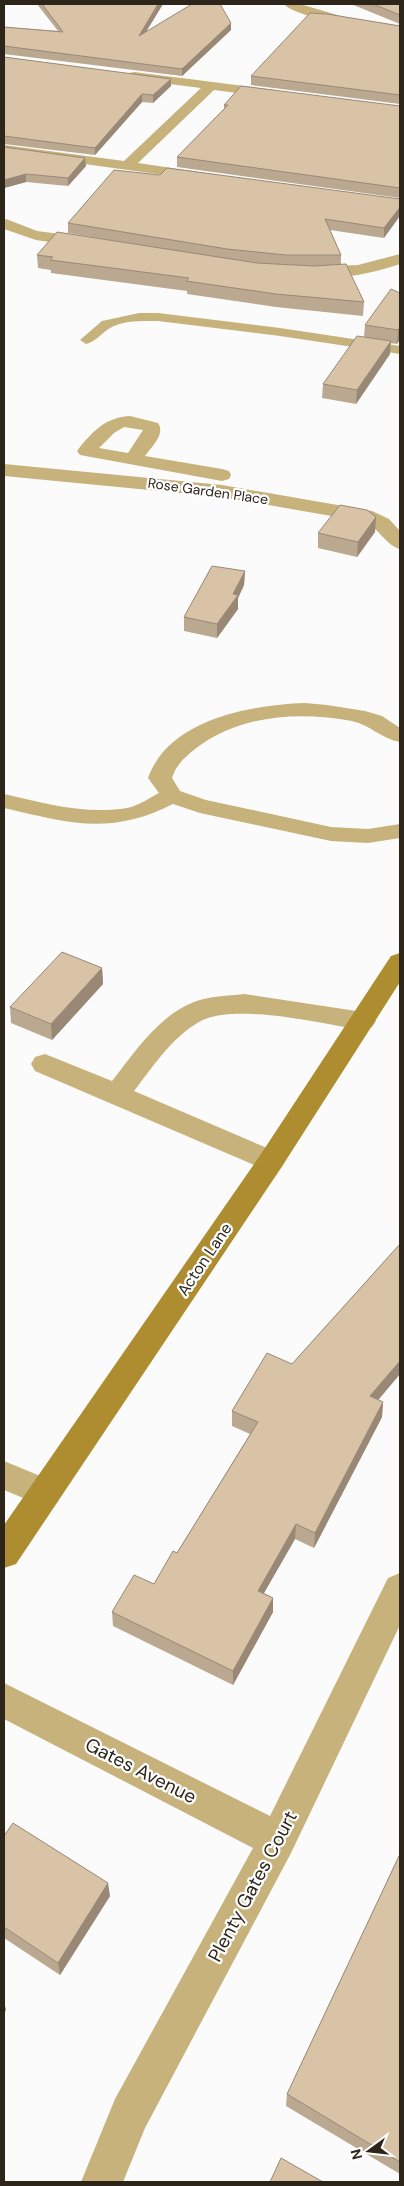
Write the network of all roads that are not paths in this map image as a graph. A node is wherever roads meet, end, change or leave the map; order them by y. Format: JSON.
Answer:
{"nodes":[{"id":1,"x":290,"y":4,"type":"edge"},
{"id":2,"x":400,"y":30,"type":"edge"},
{"id":3,"x":119,"y":74,"type":"edge"},
{"id":4,"x":210,"y":86,"type":"junction"},
{"id":5,"x":288,"y":96,"type":"edge"},
{"id":6,"x":4,"y":149,"type":"edge"},
{"id":7,"x":127,"y":166,"type":"junction"},
{"id":8,"x":214,"y":178,"type":"edge"},
{"id":9,"x":6,"y":224,"type":"dead end"},
{"id":10,"x":102,"y":245,"type":"edge"},
{"id":11,"x":396,"y":265,"type":"edge"},
{"id":12,"x":298,"y":272,"type":"edge"},
{"id":13,"x":86,"y":340,"type":"dead end"},
{"id":14,"x":400,"y":350,"type":"edge"},
{"id":15,"x":133,"y":459,"type":"dead end"},
{"id":16,"x":4,"y":470,"type":"edge"},
{"id":17,"x":390,"y":509,"type":"dead end"},
{"id":18,"x":400,"y":543,"type":"edge"},
{"id":19,"x":400,"y":735,"type":"edge"},
{"id":20,"x":172,"y":796,"type":"junction"},
{"id":21,"x":4,"y":801,"type":"edge"},
{"id":22,"x":400,"y":831,"type":"edge"},
{"id":23,"x":400,"y":962,"type":"edge"},
{"id":24,"x":364,"y":1021,"type":"junction"},
{"id":25,"x":46,"y":1064,"type":"dead end"},
{"id":26,"x":116,"y":1095,"type":"junction"},
{"id":27,"x":271,"y":1161,"type":"junction"},
{"id":28,"x":4,"y":1475,"type":"edge"},
{"id":29,"x":45,"y":1493,"type":"junction"},
{"id":30,"x":4,"y":1553,"type":"edge"},
{"id":31,"x":400,"y":1589,"type":"edge"},
{"id":32,"x":4,"y":1700,"type":"edge"},
{"id":33,"x":278,"y":1840,"type":"junction"},
{"id":34,"x":102,"y":2182,"type":"edge"}],
"edges":[{"from":1,"to":2,"type":"street"},
{"from":3,"to":4,"type":"street"},
{"from":4,"to":5,"type":"street"},
{"from":4,"to":7,"type":"street"},
{"from":6,"to":7,"type":"street"},
{"from":7,"to":8,"type":"street"},
{"from":9,"to":10,"type":"street"},
{"from":11,"to":12,"type":"street"},
{"from":13,"to":14,"type":"lane"},
{"from":15,"to":17,"type":"street"},
{"from":16,"to":18,"type":"street","name":"Rose Garden Place"},
{"from":19,"to":20,"type":"street"},
{"from":20,"to":21,"type":"street"},
{"from":20,"to":22,"type":"street"},
{"from":23,"to":24,"type":"street","name":"Acton Lane"},
{"from":24,"to":26,"type":"street"},
{"from":24,"to":27,"type":"street","name":"Acton Lane"},
{"from":25,"to":26,"type":"street"},
{"from":26,"to":27,"type":"street"},
{"from":27,"to":29,"type":"street","name":"Acton Lane"},
{"from":28,"to":29,"type":"street"},
{"from":29,"to":30,"type":"street","name":"Acton Lane"},
{"from":31,"to":33,"type":"street","name":"Plenty Gates Court"},
{"from":32,"to":33,"type":"street","name":"Gates Avenue"},
{"from":33,"to":34,"type":"street","name":"Plenty Gates Court"}]}
